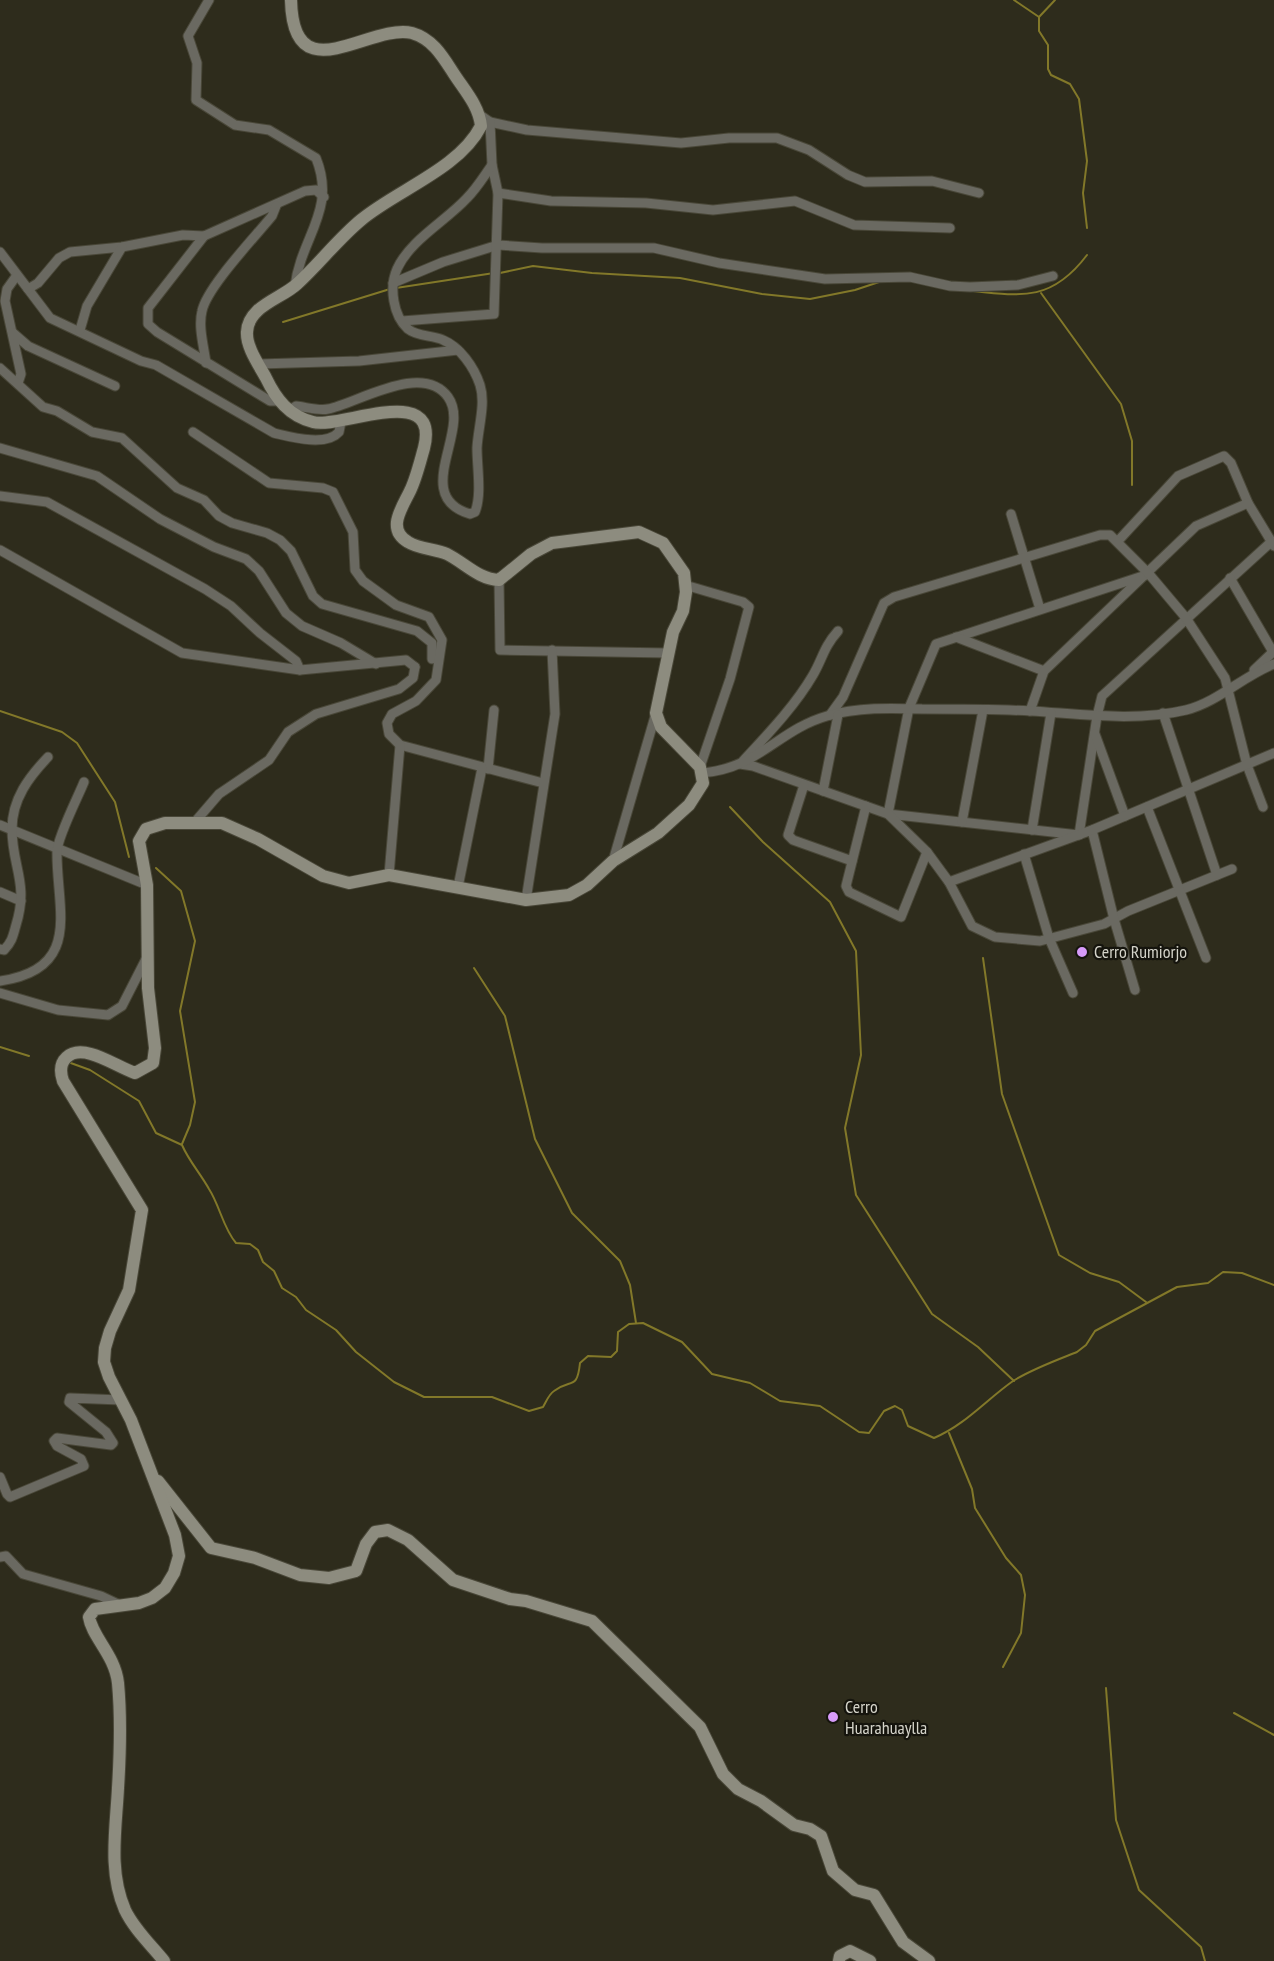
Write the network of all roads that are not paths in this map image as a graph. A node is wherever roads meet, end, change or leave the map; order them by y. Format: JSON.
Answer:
{"nodes":[{"id":1,"x":209,"y":0,"type":"edge"},
{"id":2,"x":291,"y":0,"type":"edge"},
{"id":3,"x":485,"y":119,"type":"junction"},
{"id":4,"x":492,"y":165,"type":"junction"},
{"id":5,"x":979,"y":192,"type":"dead end"},
{"id":6,"x":498,"y":193,"type":"junction"},
{"id":7,"x":324,"y":197,"type":"junction"},
{"id":8,"x":276,"y":206,"type":"junction"},
{"id":9,"x":950,"y":228,"type":"dead end"},
{"id":10,"x":204,"y":236,"type":"junction"},
{"id":11,"x":498,"y":245,"type":"junction"},
{"id":12,"x":122,"y":247,"type":"junction"},
{"id":13,"x":0,"y":252,"type":"edge"},
{"id":14,"x":17,"y":275,"type":"junction"},
{"id":15,"x":1053,"y":276,"type":"dead end"},
{"id":16,"x":393,"y":283,"type":"junction"},
{"id":17,"x":295,"y":286,"type":"junction"},
{"id":18,"x":28,"y":289,"type":"junction"},
{"id":19,"x":402,"y":321,"type":"junction"},
{"id":20,"x":80,"y":330,"type":"junction"},
{"id":21,"x":13,"y":333,"type":"junction"},
{"id":22,"x":458,"y":350,"type":"junction"},
{"id":23,"x":207,"y":363,"type":"junction"},
{"id":24,"x":259,"y":364,"type":"junction"},
{"id":25,"x":0,"y":368,"type":"edge"},
{"id":26,"x":18,"y":383,"type":"junction"},
{"id":27,"x":115,"y":386,"type":"dead end"},
{"id":28,"x":277,"y":400,"type":"junction"},
{"id":29,"x":290,"y":410,"type":"junction"},
{"id":30,"x":341,"y":422,"type":"junction"},
{"id":31,"x":193,"y":432,"type":"dead end"},
{"id":32,"x":0,"y":448,"type":"edge"},
{"id":33,"x":0,"y":496,"type":"edge"},
{"id":34,"x":1248,"y":502,"type":"junction"},
{"id":35,"x":1011,"y":514,"type":"dead end"},
{"id":36,"x":1118,"y":541,"type":"junction"},
{"id":37,"x":1273,"y":544,"type":"edge"},
{"id":38,"x":0,"y":550,"type":"edge"},
{"id":39,"x":1024,"y":557,"type":"junction"},
{"id":40,"x":1149,"y":574,"type":"junction"},
{"id":41,"x":1230,"y":578,"type":"junction"},
{"id":42,"x":499,"y":580,"type":"junction"},
{"id":43,"x":685,"y":585,"type":"junction"},
{"id":44,"x":1040,"y":609,"type":"junction"},
{"id":45,"x":1186,"y":618,"type":"junction"},
{"id":46,"x":837,"y":631,"type":"dead end"},
{"id":47,"x":956,"y":637,"type":"junction"},
{"id":48,"x":552,"y":650,"type":"junction"},
{"id":49,"x":1273,"y":652,"type":"edge"},
{"id":50,"x":668,"y":653,"type":"junction"},
{"id":51,"x":436,"y":660,"type":"junction"},
{"id":52,"x":377,"y":664,"type":"junction"},
{"id":53,"x":1274,"y":664,"type":"edge"},
{"id":54,"x":415,"y":667,"type":"junction"},
{"id":55,"x":300,"y":670,"type":"junction"},
{"id":56,"x":1044,"y":671,"type":"junction"},
{"id":57,"x":1245,"y":679,"type":"junction"},
{"id":58,"x":1227,"y":691,"type":"junction"},
{"id":59,"x":909,"y":708,"type":"junction"},
{"id":60,"x":494,"y":710,"type":"dead end"},
{"id":61,"x":983,"y":710,"type":"junction"},
{"id":62,"x":1030,"y":711,"type":"junction"},
{"id":63,"x":656,"y":713,"type":"junction"},
{"id":64,"x":1050,"y":713,"type":"junction"},
{"id":65,"x":1163,"y":713,"type":"junction"},
{"id":66,"x":834,"y":715,"type":"junction"},
{"id":67,"x":1097,"y":716,"type":"junction"},
{"id":68,"x":1094,"y":733,"type":"junction"},
{"id":69,"x":400,"y":745,"type":"junction"},
{"id":70,"x":1274,"y":753,"type":"edge"},
{"id":71,"x":48,"y":757,"type":"dead end"},
{"id":72,"x":740,"y":764,"type":"junction"},
{"id":73,"x":1246,"y":765,"type":"junction"},
{"id":74,"x":485,"y":769,"type":"junction"},
{"id":75,"x":701,"y":770,"type":"junction"},
{"id":76,"x":84,"y":782,"type":"dead end"},
{"id":77,"x":543,"y":783,"type":"junction"},
{"id":78,"x":804,"y":785,"type":"junction"},
{"id":79,"x":1190,"y":789,"type":"junction"},
{"id":80,"x":822,"y":791,"type":"junction"},
{"id":81,"x":866,"y":806,"type":"junction"},
{"id":82,"x":1147,"y":807,"type":"junction"},
{"id":83,"x":1263,"y":807,"type":"dead end"},
{"id":84,"x":888,"y":814,"type":"junction"},
{"id":85,"x":1125,"y":816,"type":"junction"},
{"id":86,"x":962,"y":822,"type":"junction"},
{"id":87,"x":194,"y":823,"type":"junction"},
{"id":88,"x":0,"y":825,"type":"edge"},
{"id":89,"x":12,"y":830,"type":"junction"},
{"id":90,"x":1032,"y":830,"type":"junction"},
{"id":91,"x":1092,"y":830,"type":"junction"},
{"id":92,"x":1079,"y":835,"type":"junction"},
{"id":93,"x":57,"y":849,"type":"junction"},
{"id":94,"x":927,"y":852,"type":"junction"},
{"id":95,"x":1024,"y":854,"type":"junction"},
{"id":96,"x":613,"y":861,"type":"junction"},
{"id":97,"x":852,"y":861,"type":"junction"},
{"id":98,"x":1232,"y":869,"type":"dead end"},
{"id":99,"x":389,"y":874,"type":"junction"},
{"id":100,"x":1216,"y":875,"type":"junction"},
{"id":101,"x":948,"y":882,"type":"junction"},
{"id":102,"x":147,"y":885,"type":"junction"},
{"id":103,"x":458,"y":887,"type":"junction"},
{"id":104,"x":1178,"y":891,"type":"junction"},
{"id":105,"x":0,"y":892,"type":"edge"},
{"id":106,"x":526,"y":900,"type":"junction"},
{"id":107,"x":21,"y":901,"type":"junction"},
{"id":108,"x":1114,"y":919,"type":"junction"},
{"id":109,"x":1050,"y":938,"type":"junction"},
{"id":110,"x":1,"y":950,"type":"edge"},
{"id":111,"x":148,"y":955,"type":"junction"},
{"id":112,"x":1206,"y":958,"type":"dead end"},
{"id":113,"x":0,"y":981,"type":"edge"},
{"id":114,"x":1135,"y":990,"type":"dead end"},
{"id":115,"x":0,"y":993,"type":"edge"},
{"id":116,"x":1073,"y":993,"type":"dead end"},
{"id":117,"x":121,"y":1400,"type":"junction"},
{"id":118,"x":152,"y":1473,"type":"junction"},
{"id":119,"x":0,"y":1477,"type":"edge"},
{"id":120,"x":0,"y":1557,"type":"edge"},
{"id":121,"x":120,"y":1605,"type":"junction"},
{"id":122,"x":164,"y":1961,"type":"edge"},
{"id":123,"x":839,"y":1961,"type":"edge"},
{"id":124,"x":870,"y":1961,"type":"edge"},
{"id":125,"x":929,"y":1961,"type":"edge"}],
"edges":[{"from":1,"to":7,"type":"street"},
{"from":2,"to":3,"type":"main road"},
{"from":3,"to":4,"type":"street"},
{"from":3,"to":5,"type":"street"},
{"from":3,"to":17,"type":"main road"},
{"from":4,"to":6,"type":"street"},
{"from":4,"to":16,"type":"street"},
{"from":6,"to":9,"type":"street"},
{"from":6,"to":11,"type":"street"},
{"from":7,"to":8,"type":"street"},
{"from":7,"to":17,"type":"street"},
{"from":8,"to":10,"type":"street"},
{"from":8,"to":23,"type":"street"},
{"from":10,"to":12,"type":"street"},
{"from":10,"to":23,"type":"street"},
{"from":11,"to":15,"type":"street"},
{"from":11,"to":16,"type":"street"},
{"from":11,"to":19,"type":"street"},
{"from":12,"to":18,"type":"street"},
{"from":12,"to":20,"type":"street"},
{"from":13,"to":14,"type":"street"},
{"from":14,"to":18,"type":"street"},
{"from":14,"to":21,"type":"street"},
{"from":16,"to":19,"type":"street"},
{"from":17,"to":24,"type":"main road"},
{"from":18,"to":20,"type":"street"},
{"from":19,"to":22,"type":"street"},
{"from":20,"to":30,"type":"street"},
{"from":21,"to":26,"type":"street"},
{"from":21,"to":27,"type":"street"},
{"from":22,"to":24,"type":"street"},
{"from":22,"to":29,"type":"street"},
{"from":23,"to":28,"type":"street"},
{"from":24,"to":28,"type":"main road"},
{"from":25,"to":26,"type":"street"},
{"from":26,"to":51,"type":"street"},
{"from":28,"to":29,"type":"main road"},
{"from":29,"to":30,"type":"main road"},
{"from":30,"to":42,"type":"main road"},
{"from":31,"to":51,"type":"street"},
{"from":32,"to":52,"type":"street"},
{"from":33,"to":55,"type":"street"},
{"from":34,"to":36,"type":"street"},
{"from":34,"to":37,"type":"street"},
{"from":34,"to":40,"type":"street"},
{"from":35,"to":39,"type":"street"},
{"from":36,"to":39,"type":"street"},
{"from":36,"to":40,"type":"street"},
{"from":37,"to":41,"type":"street"},
{"from":38,"to":55,"type":"street"},
{"from":39,"to":44,"type":"street"},
{"from":39,"to":66,"type":"street"},
{"from":40,"to":44,"type":"street"},
{"from":40,"to":45,"type":"street"},
{"from":40,"to":56,"type":"street"},
{"from":41,"to":45,"type":"street"},
{"from":41,"to":49,"type":"street"},
{"from":42,"to":43,"type":"main road"},
{"from":42,"to":48,"type":"street"},
{"from":43,"to":50,"type":"main road"},
{"from":43,"to":75,"type":"street"},
{"from":44,"to":47,"type":"street"},
{"from":45,"to":58,"type":"street"},
{"from":45,"to":67,"type":"street"},
{"from":46,"to":72,"type":"street"},
{"from":47,"to":56,"type":"street"},
{"from":47,"to":59,"type":"street"},
{"from":48,"to":50,"type":"street"},
{"from":48,"to":77,"type":"street"},
{"from":49,"to":57,"type":"street"},
{"from":50,"to":63,"type":"main road"},
{"from":51,"to":54,"type":"street"},
{"from":51,"to":69,"type":"street"},
{"from":52,"to":54,"type":"street"},
{"from":52,"to":55,"type":"street"},
{"from":53,"to":57,"type":"street"},
{"from":54,"to":87,"type":"street"},
{"from":56,"to":62,"type":"street"},
{"from":57,"to":58,"type":"street"},
{"from":58,"to":65,"type":"street"},
{"from":58,"to":73,"type":"street"},
{"from":59,"to":61,"type":"street"},
{"from":59,"to":66,"type":"street"},
{"from":59,"to":84,"type":"street"},
{"from":60,"to":74,"type":"street"},
{"from":61,"to":62,"type":"street"},
{"from":61,"to":86,"type":"street"},
{"from":62,"to":64,"type":"street"},
{"from":63,"to":75,"type":"main road"},
{"from":63,"to":96,"type":"street"},
{"from":64,"to":67,"type":"street"},
{"from":64,"to":90,"type":"street"},
{"from":65,"to":67,"type":"street"},
{"from":65,"to":79,"type":"street"},
{"from":66,"to":72,"type":"street"},
{"from":66,"to":80,"type":"street"},
{"from":67,"to":68,"type":"street"},
{"from":68,"to":85,"type":"street"},
{"from":68,"to":92,"type":"street"},
{"from":69,"to":74,"type":"street"},
{"from":69,"to":99,"type":"street"},
{"from":70,"to":73,"type":"street"},
{"from":71,"to":89,"type":"street"},
{"from":72,"to":75,"type":"street"},
{"from":72,"to":78,"type":"street"},
{"from":73,"to":79,"type":"street"},
{"from":73,"to":83,"type":"street"},
{"from":74,"to":77,"type":"street"},
{"from":74,"to":103,"type":"street"},
{"from":75,"to":96,"type":"main road"},
{"from":76,"to":93,"type":"street"},
{"from":77,"to":106,"type":"street"},
{"from":78,"to":80,"type":"street"},
{"from":78,"to":97,"type":"street"},
{"from":79,"to":82,"type":"street"},
{"from":79,"to":100,"type":"street"},
{"from":80,"to":81,"type":"street"},
{"from":81,"to":84,"type":"street"},
{"from":81,"to":97,"type":"street"},
{"from":82,"to":85,"type":"street"},
{"from":82,"to":104,"type":"street"},
{"from":84,"to":86,"type":"street"},
{"from":84,"to":94,"type":"street"},
{"from":85,"to":91,"type":"street"},
{"from":86,"to":90,"type":"street"},
{"from":87,"to":99,"type":"main road"},
{"from":87,"to":102,"type":"main road"},
{"from":88,"to":89,"type":"street"},
{"from":89,"to":93,"type":"street"},
{"from":89,"to":107,"type":"street"},
{"from":90,"to":92,"type":"street"},
{"from":91,"to":92,"type":"street"},
{"from":91,"to":108,"type":"street"},
{"from":92,"to":95,"type":"street"},
{"from":93,"to":102,"type":"street"},
{"from":93,"to":113,"type":"street"},
{"from":94,"to":97,"type":"street"},
{"from":94,"to":101,"type":"street"},
{"from":95,"to":101,"type":"street"},
{"from":95,"to":109,"type":"street"},
{"from":96,"to":106,"type":"main road"},
{"from":98,"to":100,"type":"street"},
{"from":99,"to":103,"type":"main road"},
{"from":100,"to":104,"type":"street"},
{"from":101,"to":109,"type":"street"},
{"from":102,"to":111,"type":"main road"},
{"from":103,"to":106,"type":"main road"},
{"from":104,"to":108,"type":"street"},
{"from":104,"to":112,"type":"street"},
{"from":105,"to":107,"type":"street"},
{"from":107,"to":110,"type":"street"},
{"from":108,"to":109,"type":"street"},
{"from":108,"to":114,"type":"street"},
{"from":109,"to":116,"type":"street"},
{"from":111,"to":115,"type":"street"},
{"from":111,"to":117,"type":"main road"},
{"from":117,"to":118,"type":"main road"},
{"from":117,"to":119,"type":"street"},
{"from":118,"to":121,"type":"main road"},
{"from":118,"to":125,"type":"main road"},
{"from":120,"to":121,"type":"street"},
{"from":121,"to":122,"type":"main road"},
{"from":123,"to":124,"type":"main road"}]}
